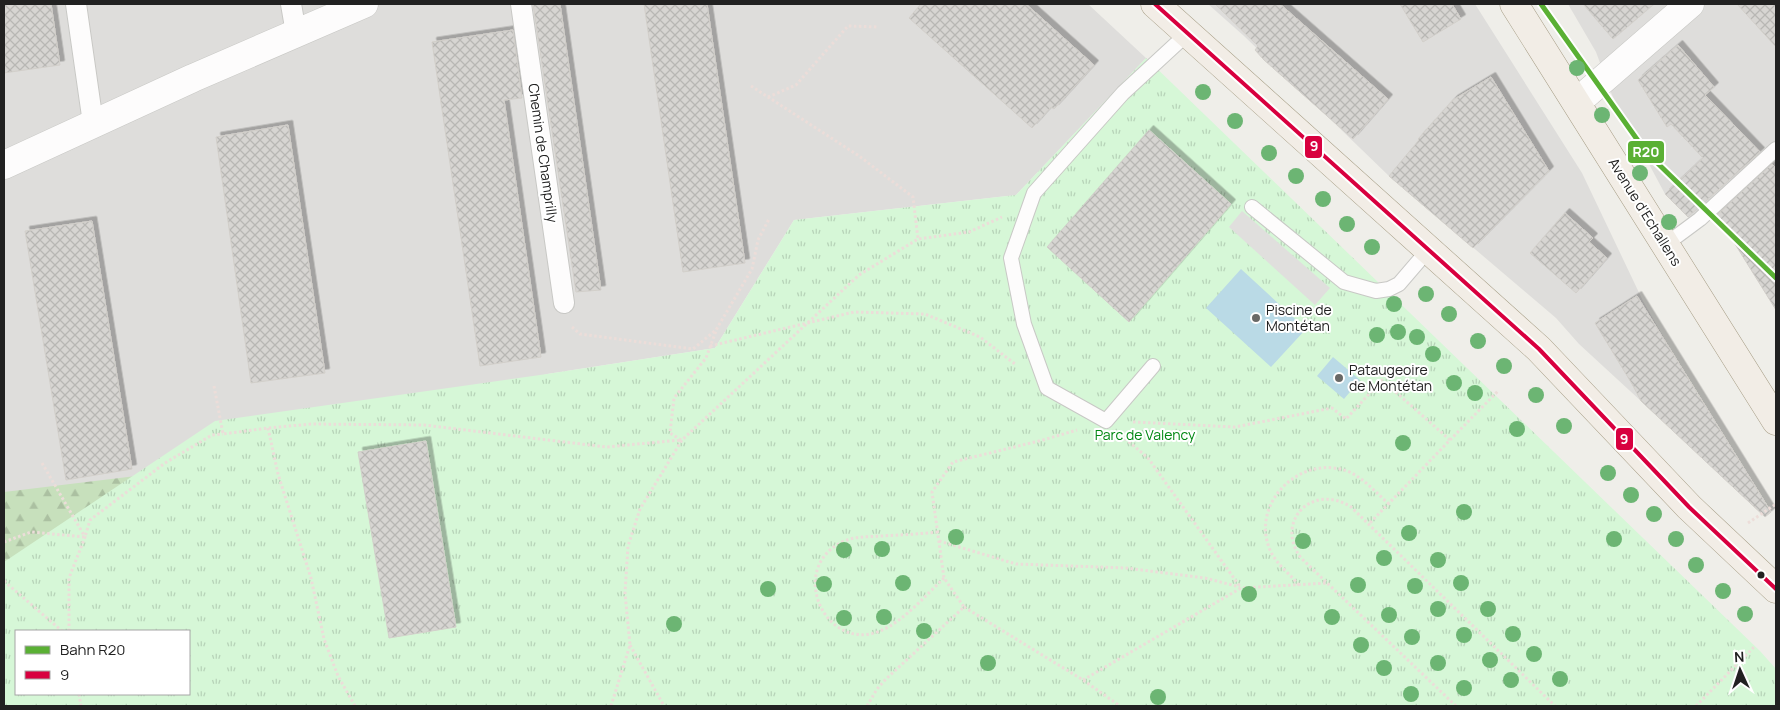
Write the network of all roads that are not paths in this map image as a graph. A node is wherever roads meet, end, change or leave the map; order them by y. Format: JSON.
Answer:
{"nodes":[{"id":1,"x":76,"y":4,"type":"edge"},
{"id":2,"x":291,"y":4,"type":"edge"},
{"id":3,"x":364,"y":4,"type":"edge"},
{"id":4,"x":521,"y":4,"type":"edge"},
{"id":5,"x":1156,"y":4,"type":"edge"},
{"id":6,"x":1514,"y":4,"type":"edge"},
{"id":7,"x":1690,"y":4,"type":"edge"},
{"id":8,"x":296,"y":33,"type":"junction"},
{"id":9,"x":1188,"y":33,"type":"junction"},
{"id":10,"x":1577,"y":102,"type":"junction"},
{"id":11,"x":93,"y":123,"type":"junction"},
{"id":12,"x":1776,"y":149,"type":"edge"},
{"id":13,"x":4,"y":165,"type":"edge"},
{"id":14,"x":1252,"y":207,"type":"dead end"},
{"id":15,"x":1665,"y":245,"type":"junction"},
{"id":16,"x":1429,"y":249,"type":"junction"},
{"id":17,"x":564,"y":303,"type":"road end"},
{"id":18,"x":1153,"y":366,"type":"dead end"},
{"id":19,"x":1776,"y":421,"type":"edge"},
{"id":20,"x":1776,"y":589,"type":"edge"}],
"edges":[{"from":1,"to":11,"type":"street"},
{"from":2,"to":8,"type":"street"},
{"from":3,"to":8,"type":"street"},
{"from":4,"to":17,"type":"street","name":"Chemin de Champrilly"},
{"from":5,"to":9,"type":"main road"},
{"from":6,"to":10,"type":"main road","name":"Avenue d'Echallens"},
{"from":7,"to":10,"type":"street"},
{"from":8,"to":11,"type":"street"},
{"from":9,"to":16,"type":"main road"},
{"from":9,"to":18,"type":"lane"},
{"from":10,"to":15,"type":"main road","name":"Avenue d'Echallens"},
{"from":11,"to":13,"type":"street"},
{"from":12,"to":15,"type":"lane"},
{"from":14,"to":16,"type":"lane"},
{"from":15,"to":19,"type":"main road","name":"Avenue d'Echallens"},
{"from":16,"to":20,"type":"main road"}]}
